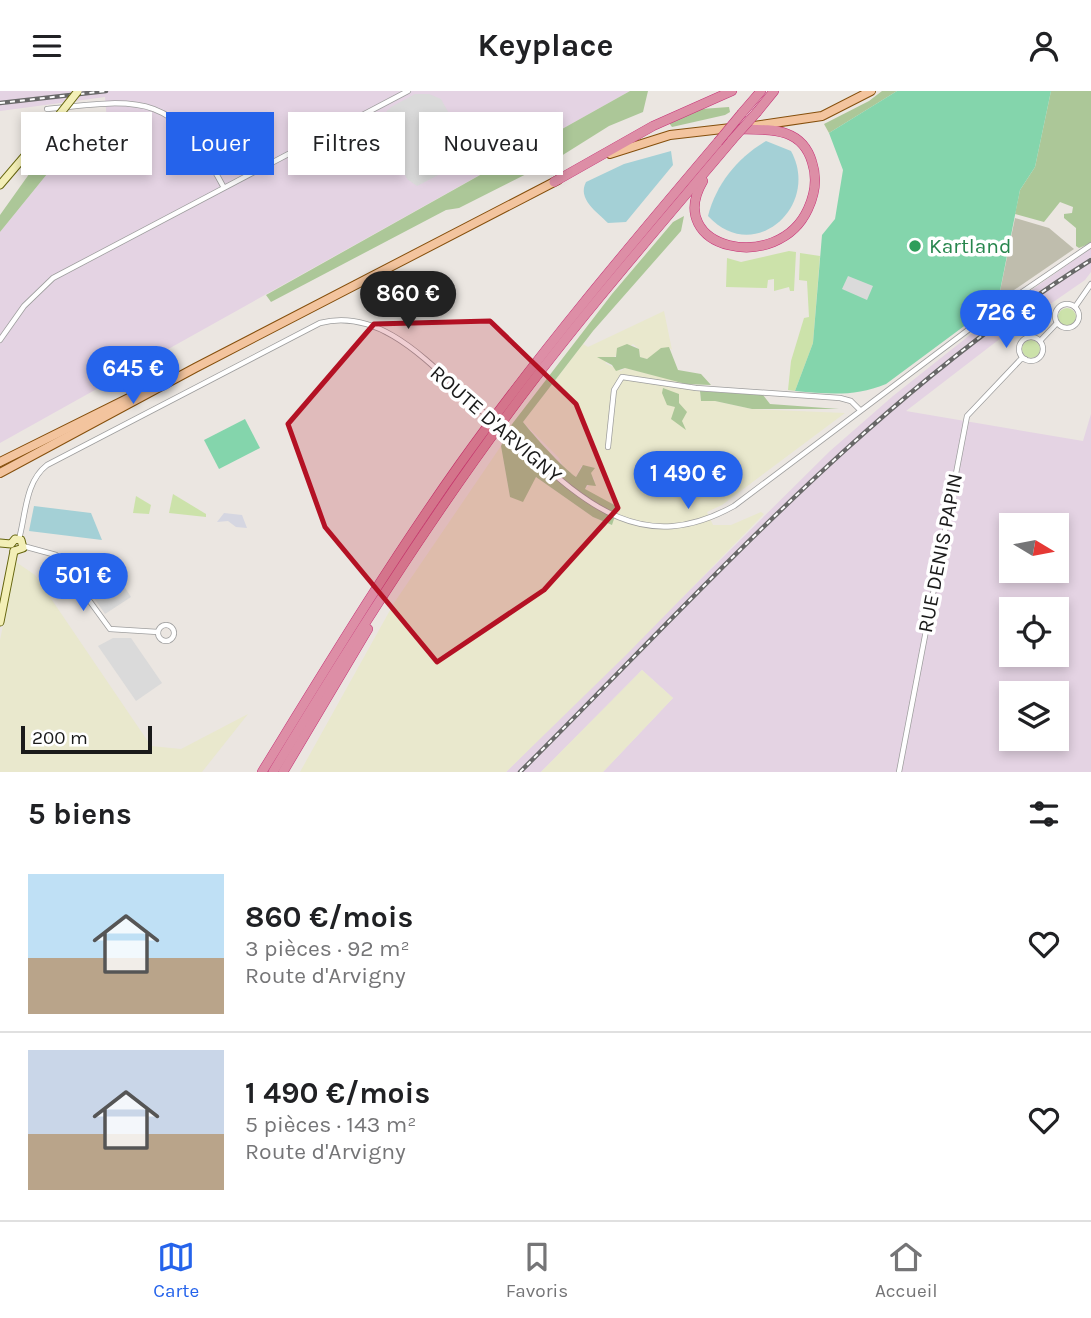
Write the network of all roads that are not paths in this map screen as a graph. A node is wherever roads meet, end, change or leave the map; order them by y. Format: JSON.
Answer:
{"nodes":[{"id":1,"x":78,"y":91,"type":"edge"},
{"id":2,"x":408,"y":91,"type":"edge"},
{"id":3,"x":732,"y":91,"type":"edge"},
{"id":4,"x":761,"y":91,"type":"edge"},
{"id":5,"x":774,"y":91,"type":"edge"},
{"id":6,"x":871,"y":91,"type":"edge"},
{"id":7,"x":47,"y":109,"type":"dead end"},
{"id":8,"x":723,"y":129,"type":"junction"},
{"id":9,"x":712,"y":164,"type":"junction"},
{"id":10,"x":554,"y":182,"type":"junction"},
{"id":11,"x":0,"y":185,"type":"edge"},
{"id":12,"x":223,"y":187,"type":"junction"},
{"id":13,"x":1091,"y":245,"type":"edge"},
{"id":14,"x":1091,"y":284,"type":"edge"},
{"id":15,"x":1075,"y":307,"type":"junction"},
{"id":16,"x":1057,"y":323,"type":"junction"},
{"id":17,"x":0,"y":341,"type":"edge"},
{"id":18,"x":1040,"y":341,"type":"junction"},
{"id":19,"x":1025,"y":359,"type":"junction"},
{"id":20,"x":195,"y":368,"type":"junction"},
{"id":21,"x":860,"y":410,"type":"junction"},
{"id":22,"x":608,"y":447,"type":"dead end"},
{"id":23,"x":0,"y":462,"type":"edge"},
{"id":24,"x":0,"y":473,"type":"edge"},
{"id":25,"x":0,"y":543,"type":"edge"},
{"id":26,"x":21,"y":543,"type":"junction"},
{"id":27,"x":12,"y":548,"type":"junction"},
{"id":28,"x":396,"y":575,"type":"junction"},
{"id":29,"x":0,"y":622,"type":"edge"},
{"id":30,"x":158,"y":632,"type":"dead end"},
{"id":31,"x":262,"y":772,"type":"edge"},
{"id":32,"x":273,"y":772,"type":"edge"},
{"id":33,"x":283,"y":772,"type":"edge"},
{"id":34,"x":899,"y":772,"type":"edge"}],
"edges":[{"from":1,"to":11,"type":"street","bridge":true},
{"from":2,"to":12,"type":"street"},
{"from":3,"to":10,"type":"highway"},
{"from":4,"to":31,"type":"highway","bridge":true},
{"from":5,"to":9,"type":"highway","bridge":true},
{"from":6,"to":8,"type":"main road"},
{"from":7,"to":12,"type":"street"},
{"from":8,"to":9,"type":"highway"},
{"from":8,"to":10,"type":"main road"},
{"from":9,"to":28,"type":"highway"},
{"from":10,"to":20,"type":"main road"},
{"from":12,"to":17,"type":"street"},
{"from":13,"to":21,"type":"street","name":"ROUTE D'ARVIGNY"},
{"from":14,"to":15,"type":"street","name":"RUE DENIS PAPIN"},
{"from":15,"to":16,"type":"street","name":"RUE DENIS PAPIN"},
{"from":15,"to":16,"type":"street","name":"RUE DENIS PAPIN"},
{"from":16,"to":18,"type":"street","name":"RUE DENIS PAPIN"},
{"from":18,"to":19,"type":"street","name":"RUE DENIS PAPIN"},
{"from":18,"to":19,"type":"street","name":"RUE DENIS PAPIN"},
{"from":19,"to":34,"type":"street","name":"RUE DENIS PAPIN"},
{"from":20,"to":23,"type":"main road"},
{"from":20,"to":24,"type":"main road"},
{"from":21,"to":22,"type":"street"},
{"from":21,"to":26,"type":"street","name":"ROUTE D'ARVIGNY","bridge":true},
{"from":25,"to":27,"type":"street"},
{"from":26,"to":27,"type":"street"},
{"from":26,"to":30,"type":"street"},
{"from":27,"to":29,"type":"street"},
{"from":28,"to":32,"type":"highway"},
{"from":28,"to":33,"type":"highway"}]}
